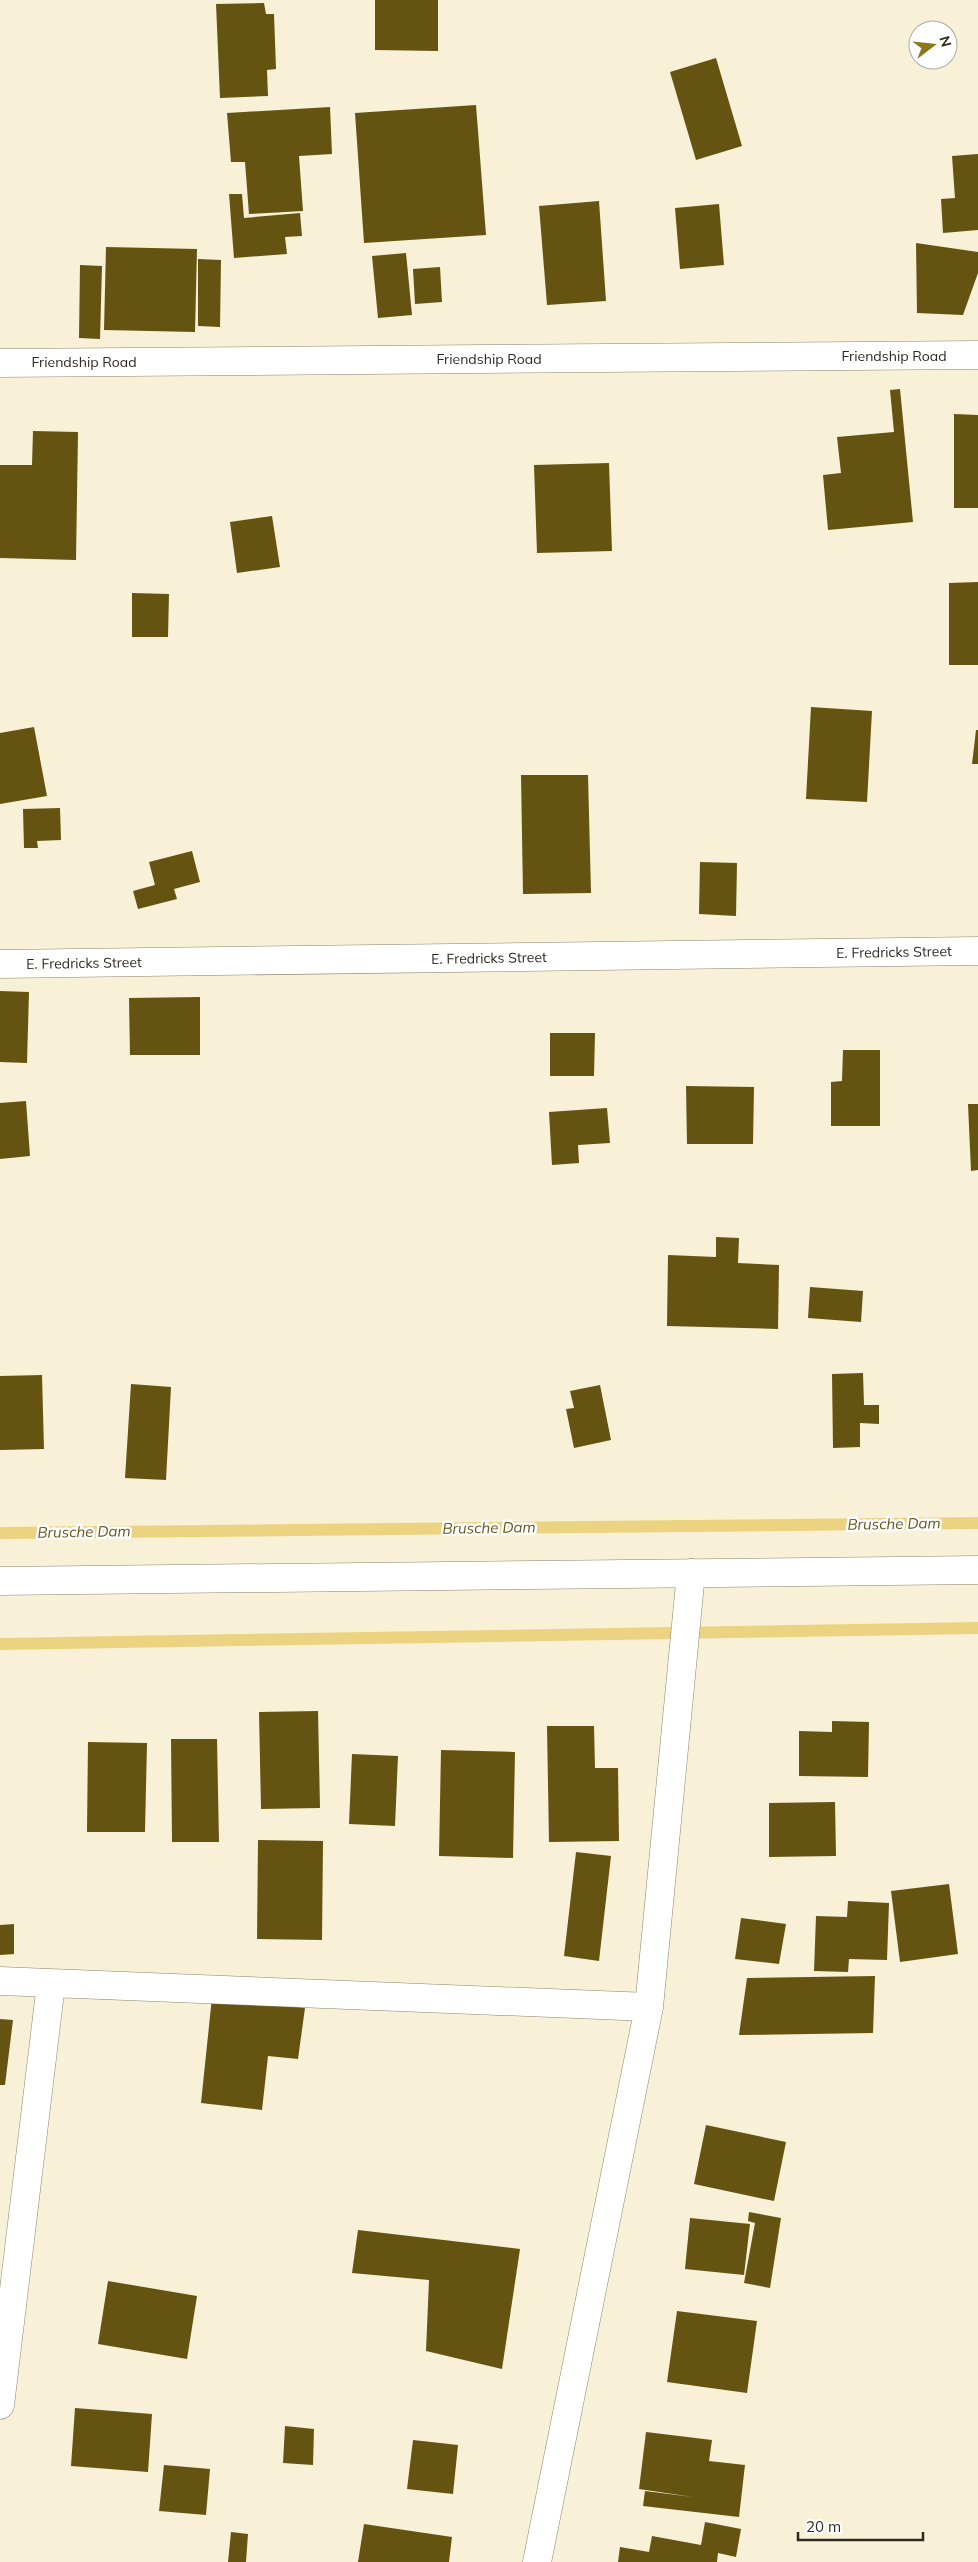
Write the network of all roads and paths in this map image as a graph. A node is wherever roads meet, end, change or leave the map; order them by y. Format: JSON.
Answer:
{"nodes":[{"id":1,"x":978,"y":355,"type":"edge"},
{"id":2,"x":0,"y":363,"type":"edge"},
{"id":3,"x":978,"y":951,"type":"edge"},
{"id":4,"x":0,"y":964,"type":"edge"},
{"id":5,"x":978,"y":1570,"type":"edge"},
{"id":6,"x":0,"y":1581,"type":"edge"},
{"id":7,"x":690,"y":1581,"type":"junction"},
{"id":8,"x":0,"y":1981,"type":"edge"},
{"id":9,"x":51,"y":1984,"type":"junction"},
{"id":10,"x":649,"y":2007,"type":"junction"},
{"id":11,"x":0,"y":2405,"type":"edge"},
{"id":12,"x":537,"y":2562,"type":"edge"}],
"edges":[{"from":1,"to":2,"type":"street","name":"Friendship Road"},
{"from":3,"to":4,"type":"street","name":"E. Fredricks Street"},
{"from":5,"to":7,"type":"street"},
{"from":6,"to":7,"type":"street"},
{"from":7,"to":10,"type":"street"},
{"from":8,"to":9,"type":"street"},
{"from":9,"to":10,"type":"street"},
{"from":9,"to":11,"type":"street"},
{"from":10,"to":12,"type":"street"}]}
